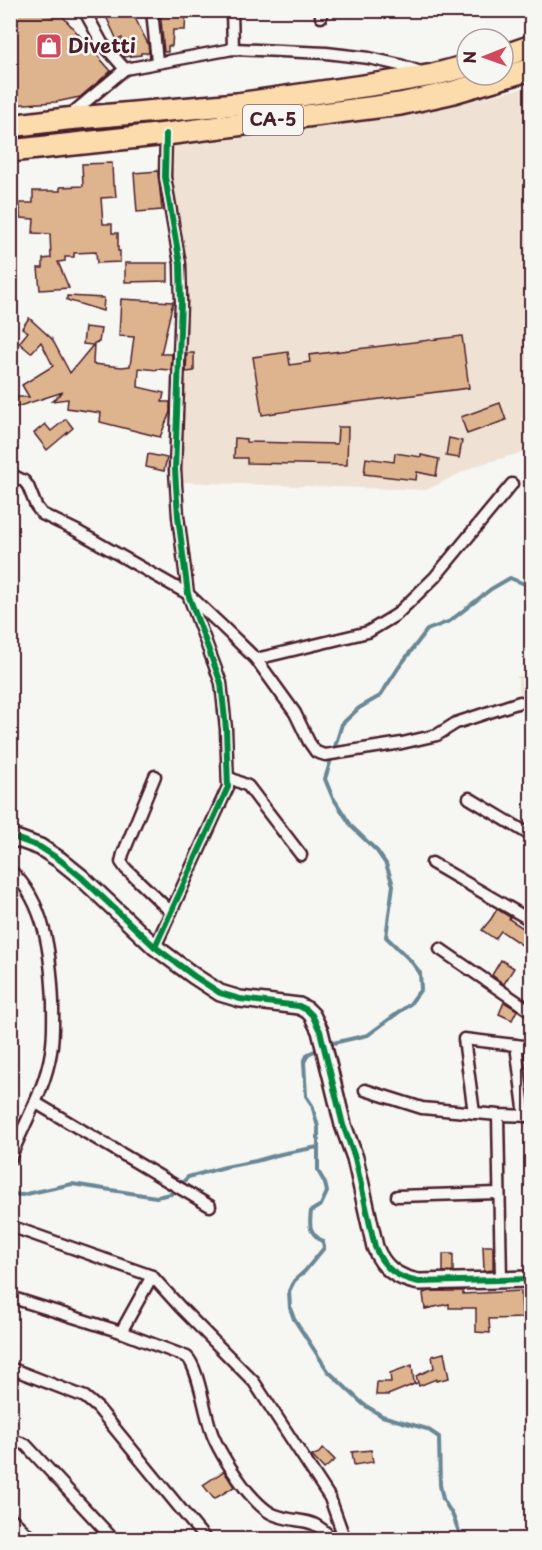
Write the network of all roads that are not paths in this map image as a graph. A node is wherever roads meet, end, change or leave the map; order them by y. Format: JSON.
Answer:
{"nodes":[{"id":1,"x":84,"y":10,"type":"edge"},
{"id":2,"x":152,"y":10,"type":"edge"},
{"id":3,"x":232,"y":10,"type":"edge"},
{"id":4,"x":531,"y":46,"type":"edge"},
{"id":5,"x":233,"y":48,"type":"junction"},
{"id":6,"x":515,"y":52,"type":"edge"},
{"id":7,"x":157,"y":62,"type":"junction"},
{"id":8,"x":125,"y":69,"type":"junction"},
{"id":9,"x":455,"y":69,"type":"edge"},
{"id":10,"x":531,"y":69,"type":"edge"},
{"id":11,"x":433,"y":75,"type":"junction"},
{"id":12,"x":66,"y":119,"type":"junction"},
{"id":13,"x":10,"y":126,"type":"edge"},
{"id":14,"x":166,"y":134,"type":"junction"},
{"id":15,"x":10,"y":151,"type":"edge"},
{"id":16,"x":10,"y":474,"type":"edge"},
{"id":17,"x":512,"y":484,"type":"dead end"},
{"id":18,"x":188,"y":594,"type":"junction"},
{"id":19,"x":256,"y":659,"type":"junction"},
{"id":20,"x":520,"y":702,"type":"dead end"},
{"id":21,"x":155,"y":776,"type":"dead end"},
{"id":22,"x":228,"y":777,"type":"junction"},
{"id":23,"x":469,"y":798,"type":"dead end"},
{"id":24,"x":10,"y":836,"type":"edge"},
{"id":25,"x":531,"y":836,"type":"edge"},
{"id":26,"x":301,"y":855,"type":"dead end"},
{"id":27,"x":432,"y":863,"type":"dead end"},
{"id":28,"x":10,"y":870,"type":"edge"},
{"id":29,"x":171,"y":912,"type":"junction"},
{"id":30,"x":531,"y":921,"type":"edge"},
{"id":31,"x":155,"y":947,"type":"junction"},
{"id":32,"x":440,"y":949,"type":"dead end"},
{"id":33,"x":531,"y":1012,"type":"edge"},
{"id":34,"x":516,"y":1045,"type":"junction"},
{"id":35,"x":531,"y":1047,"type":"edge"},
{"id":36,"x":365,"y":1090,"type":"dead end"},
{"id":37,"x":36,"y":1103,"type":"junction"},
{"id":38,"x":474,"y":1113,"type":"junction"},
{"id":39,"x":498,"y":1115,"type":"junction"},
{"id":40,"x":528,"y":1116,"type":"edge"},
{"id":41,"x":14,"y":1142,"type":"edge"},
{"id":42,"x":10,"y":1159,"type":"edge"},
{"id":43,"x":498,"y":1193,"type":"junction"},
{"id":44,"x":397,"y":1196,"type":"dead end"},
{"id":45,"x":210,"y":1206,"type":"dead end"},
{"id":46,"x":10,"y":1226,"type":"edge"},
{"id":47,"x":152,"y":1276,"type":"junction"},
{"id":48,"x":531,"y":1279,"type":"edge"},
{"id":49,"x":501,"y":1280,"type":"junction"},
{"id":50,"x":10,"y":1297,"type":"edge"},
{"id":51,"x":121,"y":1332,"type":"junction"},
{"id":52,"x":10,"y":1368,"type":"edge"},
{"id":53,"x":10,"y":1439,"type":"edge"},
{"id":54,"x":10,"y":1517,"type":"edge"},
{"id":55,"x":33,"y":1539,"type":"edge"},
{"id":56,"x":114,"y":1539,"type":"edge"},
{"id":57,"x":206,"y":1539,"type":"edge"},
{"id":58,"x":333,"y":1539,"type":"edge"},
{"id":59,"x":345,"y":1539,"type":"edge"}],
"edges":[{"from":1,"to":8,"type":"street"},
{"from":2,"to":7,"type":"street"},
{"from":3,"to":5,"type":"street"},
{"from":4,"to":6,"type":"highway"},
{"from":5,"to":7,"type":"street"},
{"from":5,"to":11,"type":"street"},
{"from":7,"to":8,"type":"street"},
{"from":8,"to":12,"type":"street"},
{"from":9,"to":11,"type":"highway","number":"CA-5"},
{"from":10,"to":14,"type":"highway","number":"CA-5"},
{"from":11,"to":12,"type":"highway","number":"CA-5"},
{"from":12,"to":13,"type":"highway","number":"CA-5"},
{"from":14,"to":15,"type":"highway","number":"CA-5"},
{"from":14,"to":18,"type":"street"},
{"from":16,"to":18,"type":"street"},
{"from":17,"to":19,"type":"street"},
{"from":18,"to":19,"type":"street"},
{"from":18,"to":22,"type":"street"},
{"from":19,"to":20,"type":"street"},
{"from":21,"to":29,"type":"street"},
{"from":22,"to":26,"type":"street"},
{"from":22,"to":29,"type":"street"},
{"from":23,"to":25,"type":"street"},
{"from":24,"to":31,"type":"street"},
{"from":27,"to":30,"type":"street"},
{"from":28,"to":37,"type":"street"},
{"from":29,"to":31,"type":"street"},
{"from":31,"to":49,"type":"street"},
{"from":32,"to":33,"type":"street"},
{"from":34,"to":35,"type":"street"},
{"from":34,"to":38,"type":"street"},
{"from":34,"to":40,"type":"street"},
{"from":36,"to":38,"type":"street"},
{"from":37,"to":41,"type":"street"},
{"from":37,"to":45,"type":"street"},
{"from":38,"to":39,"type":"street"},
{"from":39,"to":40,"type":"street"},
{"from":39,"to":43,"type":"street"},
{"from":41,"to":42,"type":"street"},
{"from":43,"to":44,"type":"street"},
{"from":43,"to":49,"type":"street"},
{"from":46,"to":47,"type":"street"},
{"from":47,"to":51,"type":"street"},
{"from":47,"to":59,"type":"street"},
{"from":48,"to":49,"type":"street"},
{"from":50,"to":51,"type":"street"},
{"from":51,"to":58,"type":"street"},
{"from":52,"to":57,"type":"street"},
{"from":53,"to":56,"type":"street"},
{"from":54,"to":55,"type":"street"}]}
